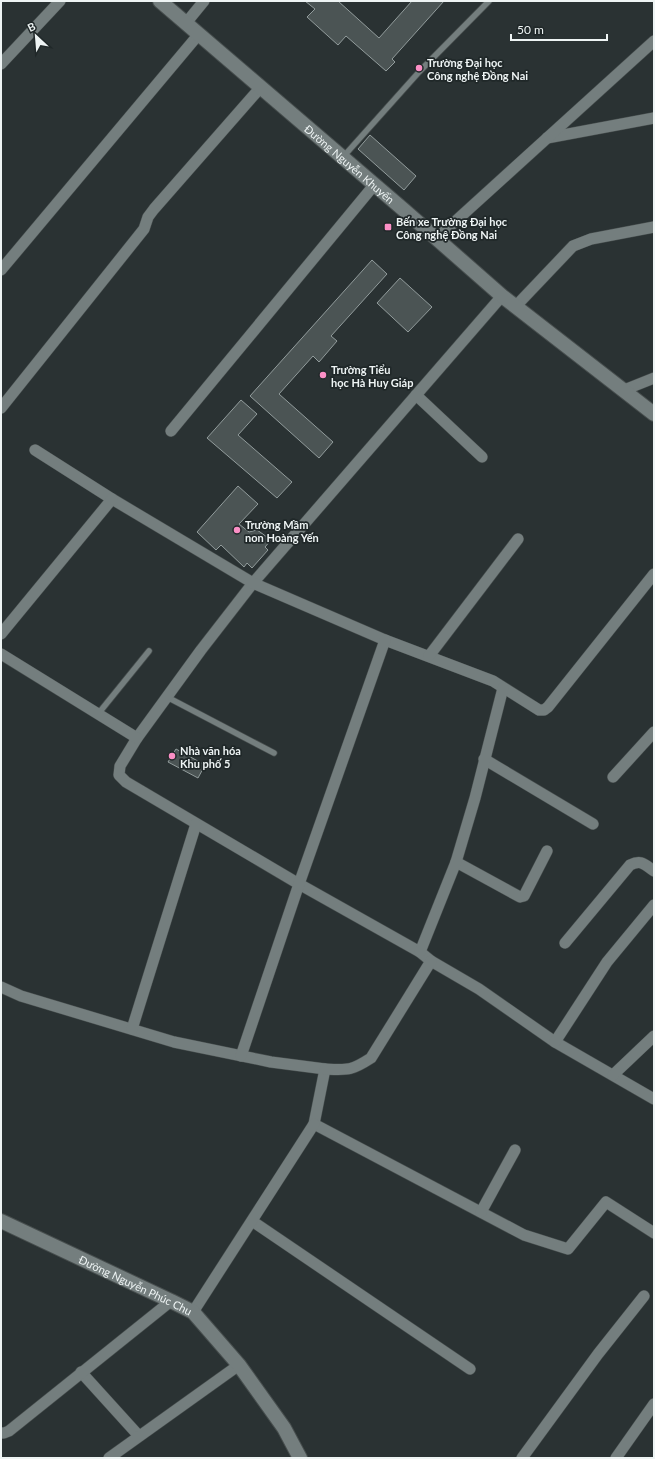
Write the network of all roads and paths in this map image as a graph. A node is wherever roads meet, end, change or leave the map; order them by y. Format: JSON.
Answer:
{"nodes":[{"id":1,"x":60,"y":1,"type":"edge"},
{"id":2,"x":160,"y":1,"type":"edge"},
{"id":3,"x":204,"y":1,"type":"edge"},
{"id":4,"x":489,"y":1,"type":"edge"},
{"id":5,"x":186,"y":23,"type":"junction"},
{"id":6,"x":199,"y":34,"type":"junction"},
{"id":7,"x":654,"y":41,"type":"edge"},
{"id":8,"x":1,"y":64,"type":"edge"},
{"id":9,"x":261,"y":87,"type":"junction"},
{"id":10,"x":654,"y":118,"type":"edge"},
{"id":11,"x":547,"y":138,"type":"junction"},
{"id":12,"x":343,"y":157,"type":"junction"},
{"id":13,"x":375,"y":184,"type":"junction"},
{"id":14,"x":654,"y":227,"type":"edge"},
{"id":15,"x":437,"y":238,"type":"junction"},
{"id":16,"x":1,"y":270,"type":"edge"},
{"id":17,"x":502,"y":296,"type":"junction"},
{"id":18,"x":515,"y":307,"type":"junction"},
{"id":19,"x":654,"y":378,"type":"edge"},
{"id":20,"x":624,"y":390,"type":"junction"},
{"id":21,"x":416,"y":395,"type":"junction"},
{"id":22,"x":1,"y":408,"type":"edge"},
{"id":23,"x":654,"y":414,"type":"edge"},
{"id":24,"x":171,"y":431,"type":"dead end"},
{"id":25,"x":35,"y":450,"type":"dead end"},
{"id":26,"x":482,"y":457,"type":"dead end"},
{"id":27,"x":112,"y":499,"type":"junction"},
{"id":28,"x":518,"y":539,"type":"dead end"},
{"id":29,"x":654,"y":574,"type":"edge"},
{"id":30,"x":252,"y":583,"type":"junction"},
{"id":31,"x":1,"y":634,"type":"edge"},
{"id":32,"x":385,"y":640,"type":"junction"},
{"id":33,"x":149,"y":651,"type":"dead end"},
{"id":34,"x":1,"y":654,"type":"edge"},
{"id":35,"x":429,"y":656,"type":"junction"},
{"id":36,"x":503,"y":688,"type":"junction"},
{"id":37,"x":166,"y":697,"type":"junction"},
{"id":38,"x":98,"y":714,"type":"junction"},
{"id":39,"x":654,"y":732,"type":"edge"},
{"id":40,"x":137,"y":738,"type":"junction"},
{"id":41,"x":274,"y":753,"type":"dead end"},
{"id":42,"x":484,"y":760,"type":"junction"},
{"id":43,"x":613,"y":777,"type":"dead end"},
{"id":44,"x":196,"y":824,"type":"junction"},
{"id":45,"x":593,"y":824,"type":"dead end"},
{"id":46,"x":547,"y":851,"type":"dead end"},
{"id":47,"x":456,"y":862,"type":"junction"},
{"id":48,"x":654,"y":871,"type":"edge"},
{"id":49,"x":299,"y":884,"type":"junction"},
{"id":50,"x":654,"y":905,"type":"edge"},
{"id":51,"x":565,"y":943,"type":"dead end"},
{"id":52,"x":420,"y":952,"type":"junction"},
{"id":53,"x":431,"y":961,"type":"junction"},
{"id":54,"x":1,"y":987,"type":"edge"},
{"id":55,"x":132,"y":1029,"type":"junction"},
{"id":56,"x":654,"y":1036,"type":"edge"},
{"id":57,"x":556,"y":1042,"type":"junction"},
{"id":58,"x":242,"y":1056,"type":"junction"},
{"id":59,"x":325,"y":1069,"type":"junction"},
{"id":60,"x":613,"y":1075,"type":"junction"},
{"id":61,"x":654,"y":1099,"type":"edge"},
{"id":62,"x":314,"y":1124,"type":"junction"},
{"id":63,"x":515,"y":1150,"type":"dead end"},
{"id":64,"x":481,"y":1212,"type":"junction"},
{"id":65,"x":252,"y":1221,"type":"junction"},
{"id":66,"x":2,"y":1224,"type":"edge"},
{"id":67,"x":654,"y":1234,"type":"edge"},
{"id":68,"x":644,"y":1296,"type":"dead end"},
{"id":69,"x":171,"y":1301,"type":"junction"},
{"id":70,"x":193,"y":1312,"type":"junction"},
{"id":71,"x":238,"y":1365,"type":"junction"},
{"id":72,"x":470,"y":1369,"type":"dead end"},
{"id":73,"x":81,"y":1372,"type":"junction"},
{"id":74,"x":653,"y":1407,"type":"edge"},
{"id":75,"x":1,"y":1433,"type":"edge"},
{"id":76,"x":139,"y":1436,"type":"junction"},
{"id":77,"x":109,"y":1458,"type":"edge"},
{"id":78,"x":300,"y":1458,"type":"edge"},
{"id":79,"x":522,"y":1458,"type":"edge"},
{"id":80,"x":616,"y":1458,"type":"edge"}],
"edges":[{"from":1,"to":8,"type":"street"},
{"from":2,"to":5,"type":"street","name":"Đường Nguyễn Khuyến"},
{"from":3,"to":5,"type":"street"},
{"from":4,"to":12,"type":"lane"},
{"from":5,"to":6,"type":"street","name":"Đường Nguyễn Khuyến"},
{"from":6,"to":9,"type":"street","name":"Đường Nguyễn Khuyến"},
{"from":6,"to":16,"type":"street"},
{"from":7,"to":11,"type":"street"},
{"from":9,"to":12,"type":"street","name":"Đường Nguyễn Khuyến"},
{"from":9,"to":22,"type":"street"},
{"from":10,"to":11,"type":"street"},
{"from":11,"to":15,"type":"street"},
{"from":12,"to":13,"type":"street","name":"Đường Nguyễn Khuyến"},
{"from":13,"to":15,"type":"street","name":"Đường Nguyễn Khuyến"},
{"from":13,"to":24,"type":"street"},
{"from":14,"to":18,"type":"street"},
{"from":15,"to":17,"type":"street","name":"Đường Nguyễn Khuyến"},
{"from":17,"to":18,"type":"street","name":"Đường Nguyễn Khuyến"},
{"from":17,"to":21,"type":"street"},
{"from":18,"to":20,"type":"street","name":"Đường Nguyễn Khuyến"},
{"from":19,"to":20,"type":"street"},
{"from":20,"to":23,"type":"street","name":"Đường Nguyễn Khuyến"},
{"from":21,"to":26,"type":"street"},
{"from":21,"to":30,"type":"street"},
{"from":25,"to":27,"type":"street"},
{"from":27,"to":30,"type":"street"},
{"from":27,"to":31,"type":"street"},
{"from":28,"to":35,"type":"street"},
{"from":29,"to":36,"type":"street"},
{"from":30,"to":32,"type":"street"},
{"from":30,"to":37,"type":"street"},
{"from":32,"to":35,"type":"street"},
{"from":32,"to":49,"type":"street"},
{"from":33,"to":38,"type":"lane"},
{"from":34,"to":38,"type":"street"},
{"from":35,"to":36,"type":"street"},
{"from":36,"to":42,"type":"street"},
{"from":37,"to":40,"type":"street"},
{"from":37,"to":41,"type":"lane"},
{"from":38,"to":40,"type":"street"},
{"from":39,"to":43,"type":"street"},
{"from":40,"to":44,"type":"street"},
{"from":42,"to":45,"type":"street"},
{"from":42,"to":47,"type":"street"},
{"from":44,"to":49,"type":"street"},
{"from":44,"to":55,"type":"street"},
{"from":46,"to":47,"type":"street"},
{"from":47,"to":52,"type":"street"},
{"from":48,"to":51,"type":"street"},
{"from":49,"to":52,"type":"street"},
{"from":49,"to":58,"type":"street"},
{"from":50,"to":57,"type":"street"},
{"from":52,"to":53,"type":"street"},
{"from":53,"to":57,"type":"street"},
{"from":53,"to":59,"type":"street"},
{"from":54,"to":55,"type":"street"},
{"from":55,"to":58,"type":"street"},
{"from":56,"to":60,"type":"street"},
{"from":57,"to":60,"type":"street"},
{"from":58,"to":59,"type":"street"},
{"from":59,"to":62,"type":"street"},
{"from":60,"to":61,"type":"street"},
{"from":62,"to":64,"type":"street"},
{"from":62,"to":65,"type":"street"},
{"from":63,"to":64,"type":"street"},
{"from":64,"to":67,"type":"street"},
{"from":65,"to":70,"type":"street"},
{"from":65,"to":72,"type":"street"},
{"from":66,"to":69,"type":"street","name":"Đường Nguyễn Phúc Chu"},
{"from":68,"to":79,"type":"street"},
{"from":69,"to":70,"type":"street","name":"Đường Nguyễn Phúc Chu"},
{"from":69,"to":73,"type":"street"},
{"from":70,"to":71,"type":"street","name":"Đường Nguyễn Phúc Chu"},
{"from":71,"to":76,"type":"street"},
{"from":71,"to":78,"type":"street","name":"Đường Nguyễn Phúc Chu"},
{"from":73,"to":75,"type":"street"},
{"from":73,"to":76,"type":"street"},
{"from":74,"to":80,"type":"street"},
{"from":76,"to":77,"type":"street"}]}
